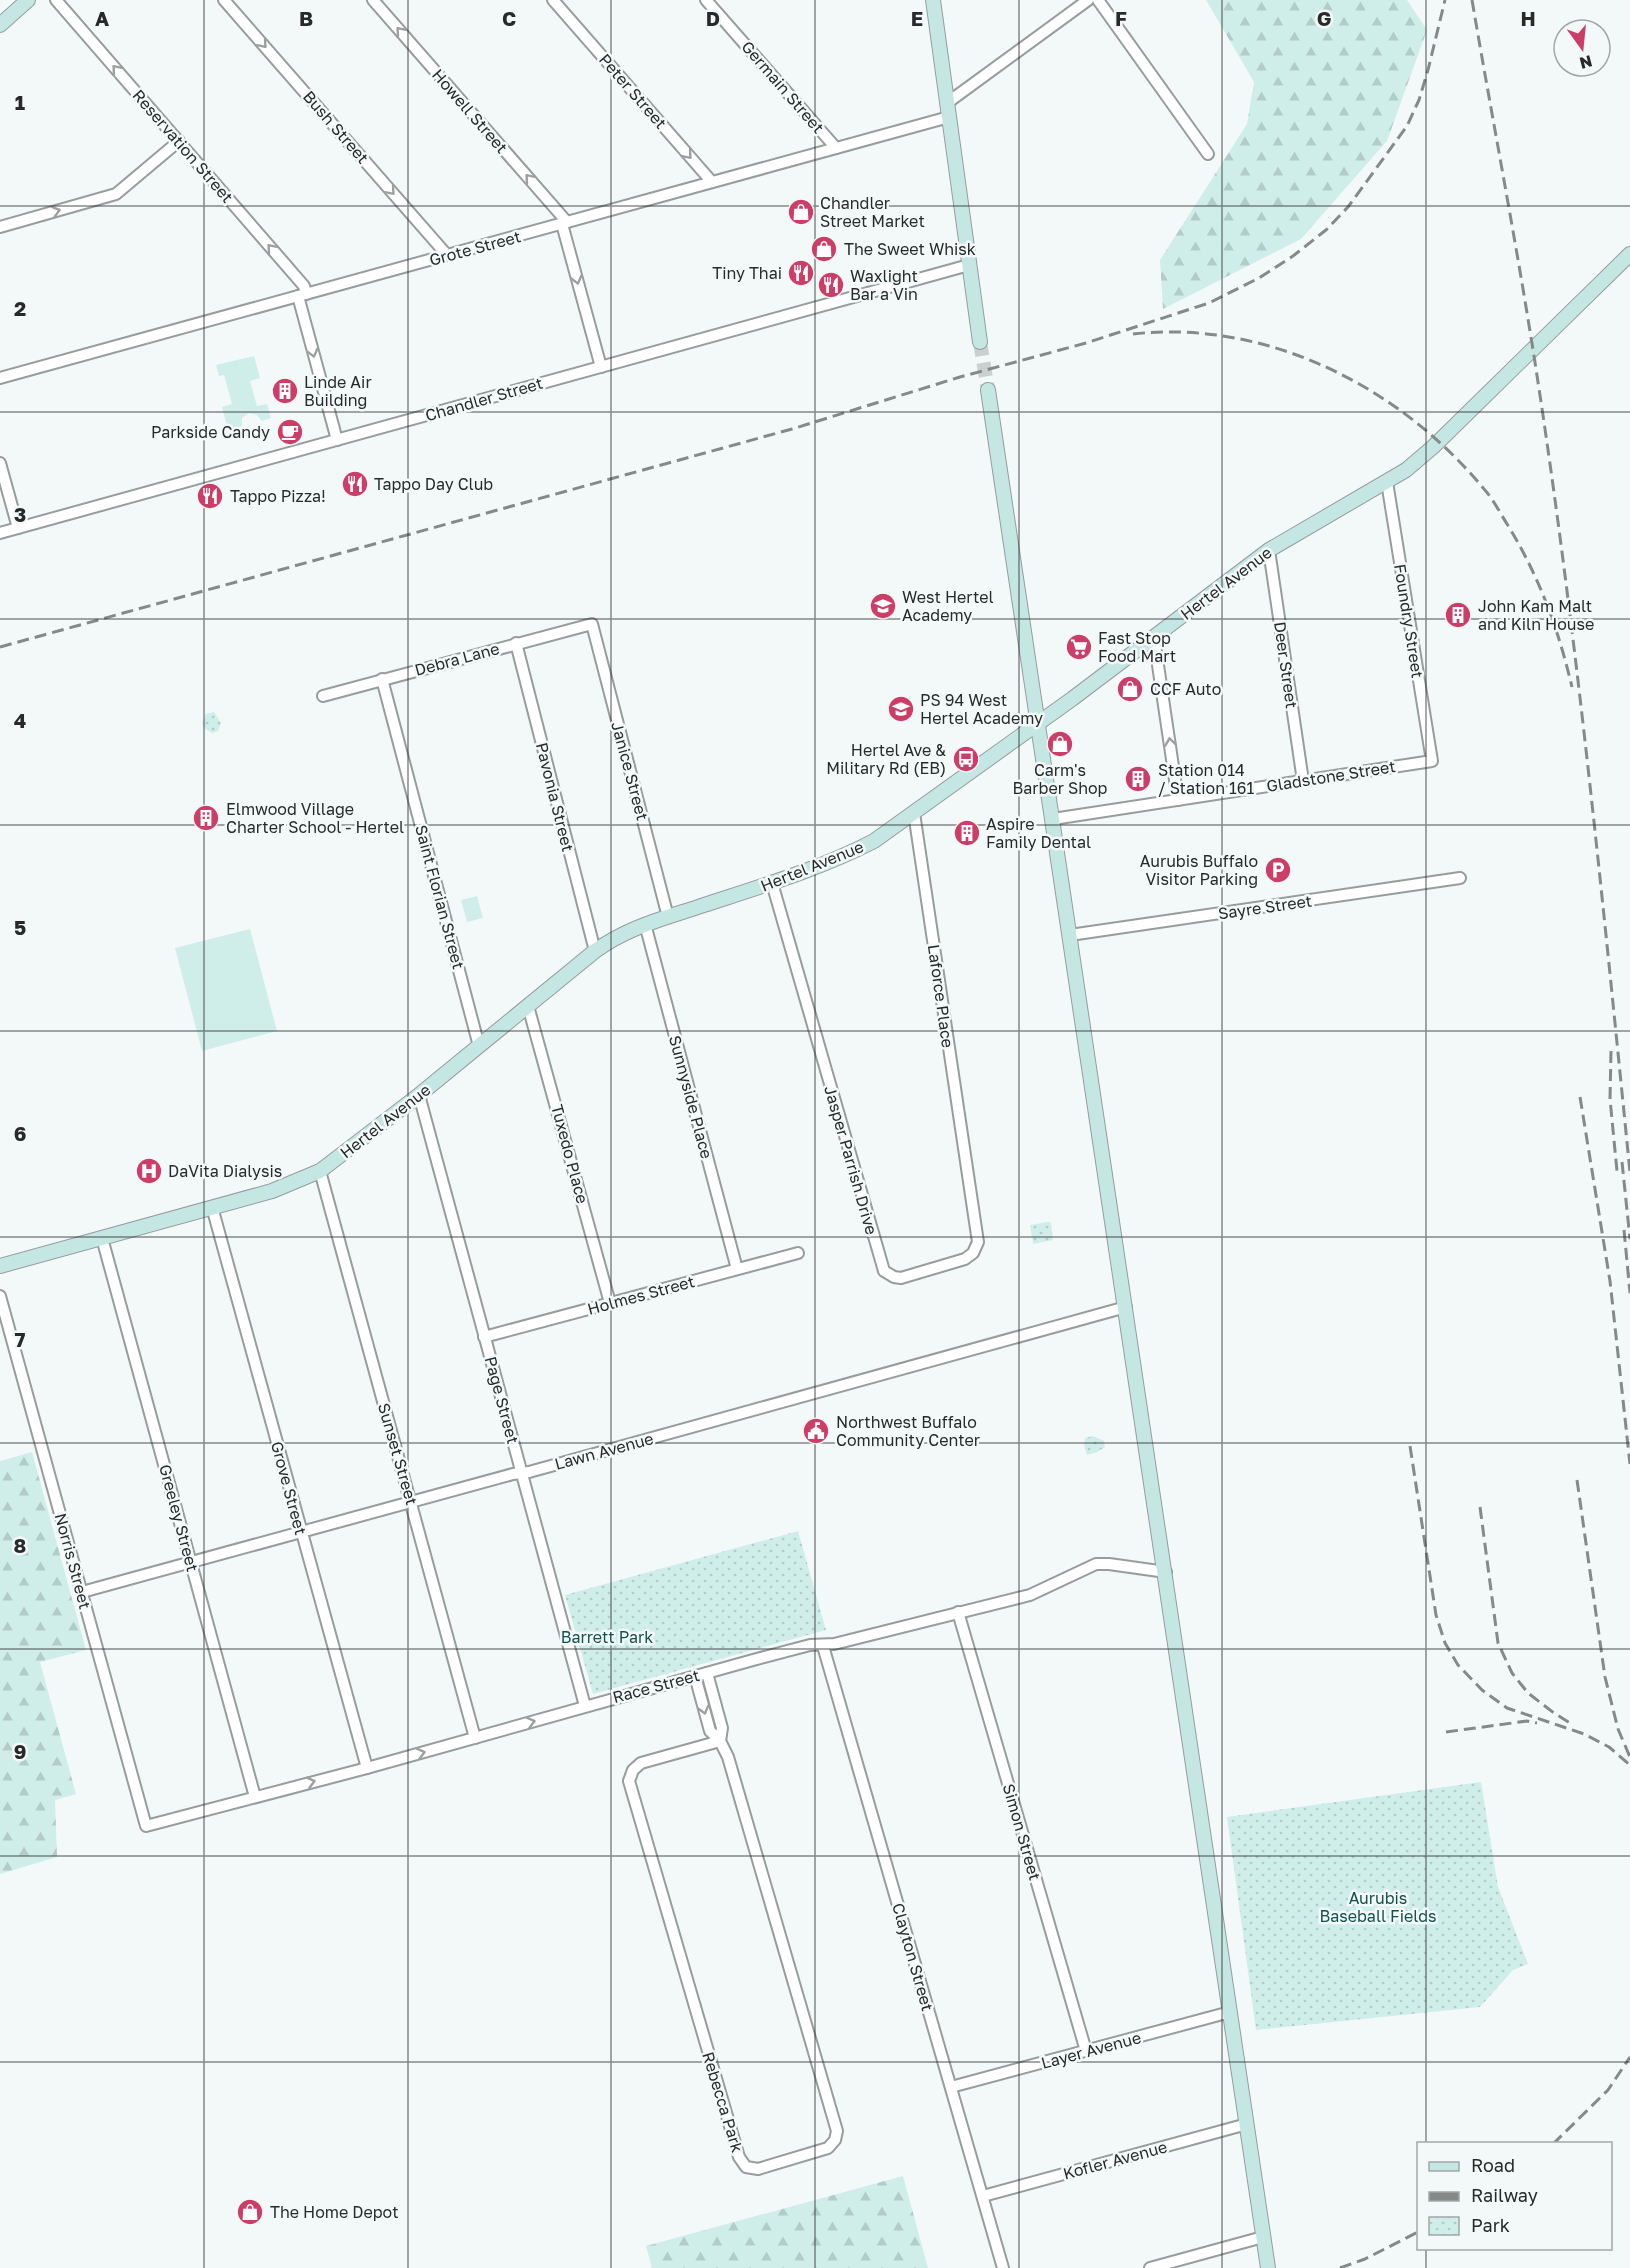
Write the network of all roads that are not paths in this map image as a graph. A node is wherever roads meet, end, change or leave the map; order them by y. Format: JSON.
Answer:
{"nodes":[{"id":1,"x":28,"y":0,"type":"edge"},
{"id":2,"x":56,"y":0,"type":"edge"},
{"id":3,"x":224,"y":0,"type":"edge"},
{"id":4,"x":373,"y":0,"type":"edge"},
{"id":5,"x":553,"y":0,"type":"edge"},
{"id":6,"x":706,"y":0,"type":"edge"},
{"id":7,"x":933,"y":0,"type":"edge"},
{"id":8,"x":1088,"y":0,"type":"edge"},
{"id":9,"x":1098,"y":0,"type":"edge"},
{"id":10,"x":0,"y":25,"type":"edge"},
{"id":11,"x":948,"y":110,"type":"junction"},
{"id":12,"x":179,"y":141,"type":"junction"},
{"id":13,"x":836,"y":148,"type":"junction"},
{"id":14,"x":1208,"y":154,"type":"dead end"},
{"id":15,"x":712,"y":182,"type":"junction"},
{"id":16,"x":564,"y":223,"type":"junction"},
{"id":17,"x":0,"y":227,"type":"edge"},
{"id":18,"x":1630,"y":254,"type":"edge"},
{"id":19,"x":447,"y":255,"type":"junction"},
{"id":20,"x":969,"y":265,"type":"junction"},
{"id":21,"x":302,"y":295,"type":"junction"},
{"id":22,"x":980,"y":342,"type":"tunnel mouth"},
{"id":23,"x":601,"y":367,"type":"junction"},
{"id":24,"x":0,"y":378,"type":"edge"},
{"id":25,"x":988,"y":390,"type":"tunnel mouth"},
{"id":26,"x":337,"y":440,"type":"junction"},
{"id":27,"x":0,"y":463,"type":"edge"},
{"id":28,"x":1387,"y":482,"type":"junction"},
{"id":29,"x":18,"y":528,"type":"junction"},
{"id":30,"x":0,"y":533,"type":"edge"},
{"id":31,"x":1269,"y":550,"type":"junction"},
{"id":32,"x":592,"y":624,"type":"joint"},
{"id":33,"x":1154,"y":638,"type":"junction"},
{"id":34,"x":516,"y":643,"type":"junction"},
{"id":35,"x":382,"y":679,"type":"junction"},
{"id":36,"x":323,"y":696,"type":"dead end"},
{"id":37,"x":1038,"y":724,"type":"junction"},
{"id":38,"x":1432,"y":761,"type":"joint"},
{"id":39,"x":1303,"y":781,"type":"junction"},
{"id":40,"x":1178,"y":800,"type":"junction"},
{"id":41,"x":914,"y":813,"type":"junction"},
{"id":42,"x":1053,"y":819,"type":"junction"},
{"id":43,"x":1460,"y":878,"type":"dead end"},
{"id":44,"x":772,"y":883,"type":"junction"},
{"id":45,"x":668,"y":917,"type":"junction"},
{"id":46,"x":645,"y":924,"type":"junction"},
{"id":47,"x":1070,"y":935,"type":"junction"},
{"id":48,"x":595,"y":951,"type":"junction"},
{"id":49,"x":528,"y":1006,"type":"junction"},
{"id":50,"x":479,"y":1046,"type":"junction"},
{"id":51,"x":418,"y":1095,"type":"junction"},
{"id":52,"x":320,"y":1171,"type":"junction"},
{"id":53,"x":968,"y":1179,"type":"joint"},
{"id":54,"x":212,"y":1207,"type":"junction"},
{"id":55,"x":102,"y":1238,"type":"junction"},
{"id":56,"x":798,"y":1253,"type":"dead end"},
{"id":57,"x":0,"y":1266,"type":"edge"},
{"id":58,"x":737,"y":1269,"type":"junction"},
{"id":59,"x":0,"y":1296,"type":"edge"},
{"id":60,"x":610,"y":1303,"type":"junction"},
{"id":61,"x":1126,"y":1307,"type":"junction"},
{"id":62,"x":484,"y":1337,"type":"junction"},
{"id":63,"x":521,"y":1473,"type":"junction"},
{"id":64,"x":412,"y":1502,"type":"junction"},
{"id":65,"x":301,"y":1532,"type":"junction"},
{"id":66,"x":191,"y":1562,"type":"junction"},
{"id":67,"x":1166,"y":1572,"type":"junction"},
{"id":68,"x":82,"y":1592,"type":"junction"},
{"id":69,"x":958,"y":1612,"type":"junction"},
{"id":70,"x":823,"y":1646,"type":"junction"},
{"id":71,"x":707,"y":1672,"type":"junction"},
{"id":72,"x":695,"y":1676,"type":"junction"},
{"id":73,"x":585,"y":1706,"type":"junction"},
{"id":74,"x":475,"y":1738,"type":"junction"},
{"id":75,"x":720,"y":1741,"type":"junction"},
{"id":76,"x":367,"y":1768,"type":"junction"},
{"id":77,"x":255,"y":1797,"type":"junction"},
{"id":78,"x":146,"y":1826,"type":"joint"},
{"id":79,"x":1230,"y":2012,"type":"junction"},
{"id":80,"x":1086,"y":2051,"type":"junction"},
{"id":81,"x":951,"y":2088,"type":"junction"},
{"id":82,"x":1247,"y":2124,"type":"junction"},
{"id":83,"x":982,"y":2196,"type":"junction"},
{"id":84,"x":1263,"y":2237,"type":"junction"},
{"id":85,"x":1003,"y":2268,"type":"edge"},
{"id":86,"x":1150,"y":2268,"type":"edge"},
{"id":87,"x":1268,"y":2268,"type":"edge"}],
"edges":[{"from":1,"to":10,"type":"main road"},
{"from":12,"to":2,"type":"street","name":"Reservation Street","one_way":true},
{"from":3,"to":19,"type":"street","name":"Bush Street","one_way":true},
{"from":16,"to":4,"type":"street","name":"Howell Street","one_way":true},
{"from":5,"to":15,"type":"street","name":"Peter Street","one_way":true},
{"from":6,"to":13,"type":"street","name":"Germain Street"},
{"from":7,"to":11,"type":"main road"},
{"from":8,"to":11,"type":"street"},
{"from":9,"to":14,"type":"street"},
{"from":11,"to":13,"type":"street","name":"Grote Street"},
{"from":11,"to":20,"type":"main road"},
{"from":17,"to":12,"type":"street","one_way":true},
{"from":21,"to":12,"type":"street","name":"Reservation Street","one_way":true},
{"from":13,"to":15,"type":"street","name":"Grote Street"},
{"from":15,"to":16,"type":"street","name":"Grote Street"},
{"from":16,"to":19,"type":"street","name":"Grote Street"},
{"from":16,"to":23,"type":"street","name":"Howell Street","one_way":true},
{"from":18,"to":28,"type":"main road","name":"Hertel Avenue"},
{"from":19,"to":21,"type":"street","name":"Grote Street"},
{"from":20,"to":22,"type":"main road"},
{"from":20,"to":23,"type":"street","name":"Chandler Street"},
{"from":21,"to":24,"type":"street","name":"Grote Street"},
{"from":21,"to":26,"type":"street","name":"Reservation Street","one_way":true},
{"from":23,"to":26,"type":"street","name":"Chandler Street"},
{"from":25,"to":37,"type":"main road"},
{"from":26,"to":29,"type":"street","name":"Chandler Street"},
{"from":27,"to":29,"type":"street"},
{"from":28,"to":31,"type":"main road","name":"Hertel Avenue"},
{"from":28,"to":38,"type":"street","name":"Foundry Street"},
{"from":29,"to":30,"type":"street","name":"Chandler Street"},
{"from":31,"to":33,"type":"main road","name":"Hertel Avenue"},
{"from":31,"to":39,"type":"street","name":"Deer Street"},
{"from":32,"to":34,"type":"street","name":"Debra Lane"},
{"from":32,"to":45,"type":"street","name":"Janice Street"},
{"from":33,"to":37,"type":"main road","name":"Hertel Avenue"},
{"from":40,"to":33,"type":"street","one_way":true},
{"from":34,"to":35,"type":"street","name":"Debra Lane"},
{"from":34,"to":48,"type":"street","name":"Pavonia Street"},
{"from":35,"to":36,"type":"street","name":"Debra Lane"},
{"from":35,"to":50,"type":"street","name":"Saint Florian Street"},
{"from":37,"to":41,"type":"main road","name":"Hertel Avenue"},
{"from":37,"to":42,"type":"main road"},
{"from":38,"to":39,"type":"street","name":"Gladstone Street"},
{"from":39,"to":40,"type":"street","name":"Gladstone Street"},
{"from":40,"to":42,"type":"street","name":"Gladstone Street"},
{"from":41,"to":44,"type":"main road","name":"Hertel Avenue"},
{"from":41,"to":53,"type":"street","name":"Laforce Place"},
{"from":42,"to":47,"type":"main road"},
{"from":43,"to":47,"type":"street","name":"Sayre Street"},
{"from":44,"to":45,"type":"main road","name":"Hertel Avenue"},
{"from":44,"to":53,"type":"street","name":"Jasper Parrish Drive"},
{"from":45,"to":46,"type":"main road","name":"Hertel Avenue"},
{"from":46,"to":48,"type":"main road","name":"Hertel Avenue"},
{"from":46,"to":58,"type":"street","name":"Sunnyside Place"},
{"from":47,"to":61,"type":"main road"},
{"from":48,"to":49,"type":"main road","name":"Hertel Avenue"},
{"from":49,"to":50,"type":"main road","name":"Hertel Avenue"},
{"from":49,"to":60,"type":"street","name":"Tuxedo Place"},
{"from":50,"to":51,"type":"main road","name":"Hertel Avenue"},
{"from":51,"to":52,"type":"main road","name":"Hertel Avenue"},
{"from":51,"to":62,"type":"street","name":"Page Street"},
{"from":52,"to":54,"type":"main road","name":"Hertel Avenue"},
{"from":52,"to":64,"type":"street","name":"Sunset Street"},
{"from":54,"to":55,"type":"main road","name":"Hertel Avenue"},
{"from":54,"to":65,"type":"street","name":"Grove Street"},
{"from":55,"to":57,"type":"main road","name":"Hertel Avenue"},
{"from":55,"to":66,"type":"street","name":"Greeley Street"},
{"from":56,"to":58,"type":"street","name":"Holmes Street"},
{"from":58,"to":60,"type":"street","name":"Holmes Street"},
{"from":59,"to":68,"type":"street","name":"Norris Street"},
{"from":60,"to":62,"type":"street","name":"Holmes Street"},
{"from":61,"to":63,"type":"street","name":"Lawn Avenue"},
{"from":61,"to":67,"type":"main road"},
{"from":62,"to":63,"type":"street","name":"Page Street"},
{"from":63,"to":64,"type":"street","name":"Lawn Avenue"},
{"from":63,"to":73,"type":"street","name":"Page Street"},
{"from":64,"to":65,"type":"street","name":"Lawn Avenue"},
{"from":64,"to":74,"type":"street","name":"Sunset Street"},
{"from":65,"to":66,"type":"street","name":"Lawn Avenue"},
{"from":65,"to":76,"type":"street","name":"Grove Street"},
{"from":66,"to":68,"type":"street","name":"Lawn Avenue"},
{"from":66,"to":77,"type":"street","name":"Greeley Street"},
{"from":67,"to":69,"type":"street","name":"Race Street"},
{"from":67,"to":79,"type":"main road"},
{"from":68,"to":78,"type":"street","name":"Norris Street"},
{"from":69,"to":70,"type":"street","name":"Race Street"},
{"from":69,"to":80,"type":"street","name":"Simon Street"},
{"from":70,"to":71,"type":"street","name":"Race Street"},
{"from":70,"to":81,"type":"street","name":"Clayton Street"},
{"from":71,"to":72,"type":"street","name":"Race Street"},
{"from":71,"to":75,"type":"street","name":"Rebecca Park"},
{"from":72,"to":73,"type":"street","name":"Race Street"},
{"from":72,"to":75,"type":"street","name":"Rebecca Park","one_way":true},
{"from":74,"to":73,"type":"street","name":"Race Street","one_way":true},
{"from":76,"to":74,"type":"street","name":"Race Street","one_way":true},
{"from":75,"to":75,"type":"street","name":"Rebecca Park"},
{"from":77,"to":76,"type":"street","name":"Race Street","one_way":true},
{"from":77,"to":78,"type":"street","name":"Race Street"},
{"from":79,"to":80,"type":"street","name":"Layer Avenue"},
{"from":79,"to":82,"type":"main road"},
{"from":80,"to":81,"type":"street","name":"Layer Avenue"},
{"from":81,"to":83,"type":"street","name":"Clayton Street"},
{"from":82,"to":83,"type":"street","name":"Kofler Avenue"},
{"from":82,"to":84,"type":"main road"},
{"from":83,"to":85,"type":"street","name":"Clayton Street"},
{"from":84,"to":86,"type":"street"},
{"from":84,"to":87,"type":"main road"}]}
